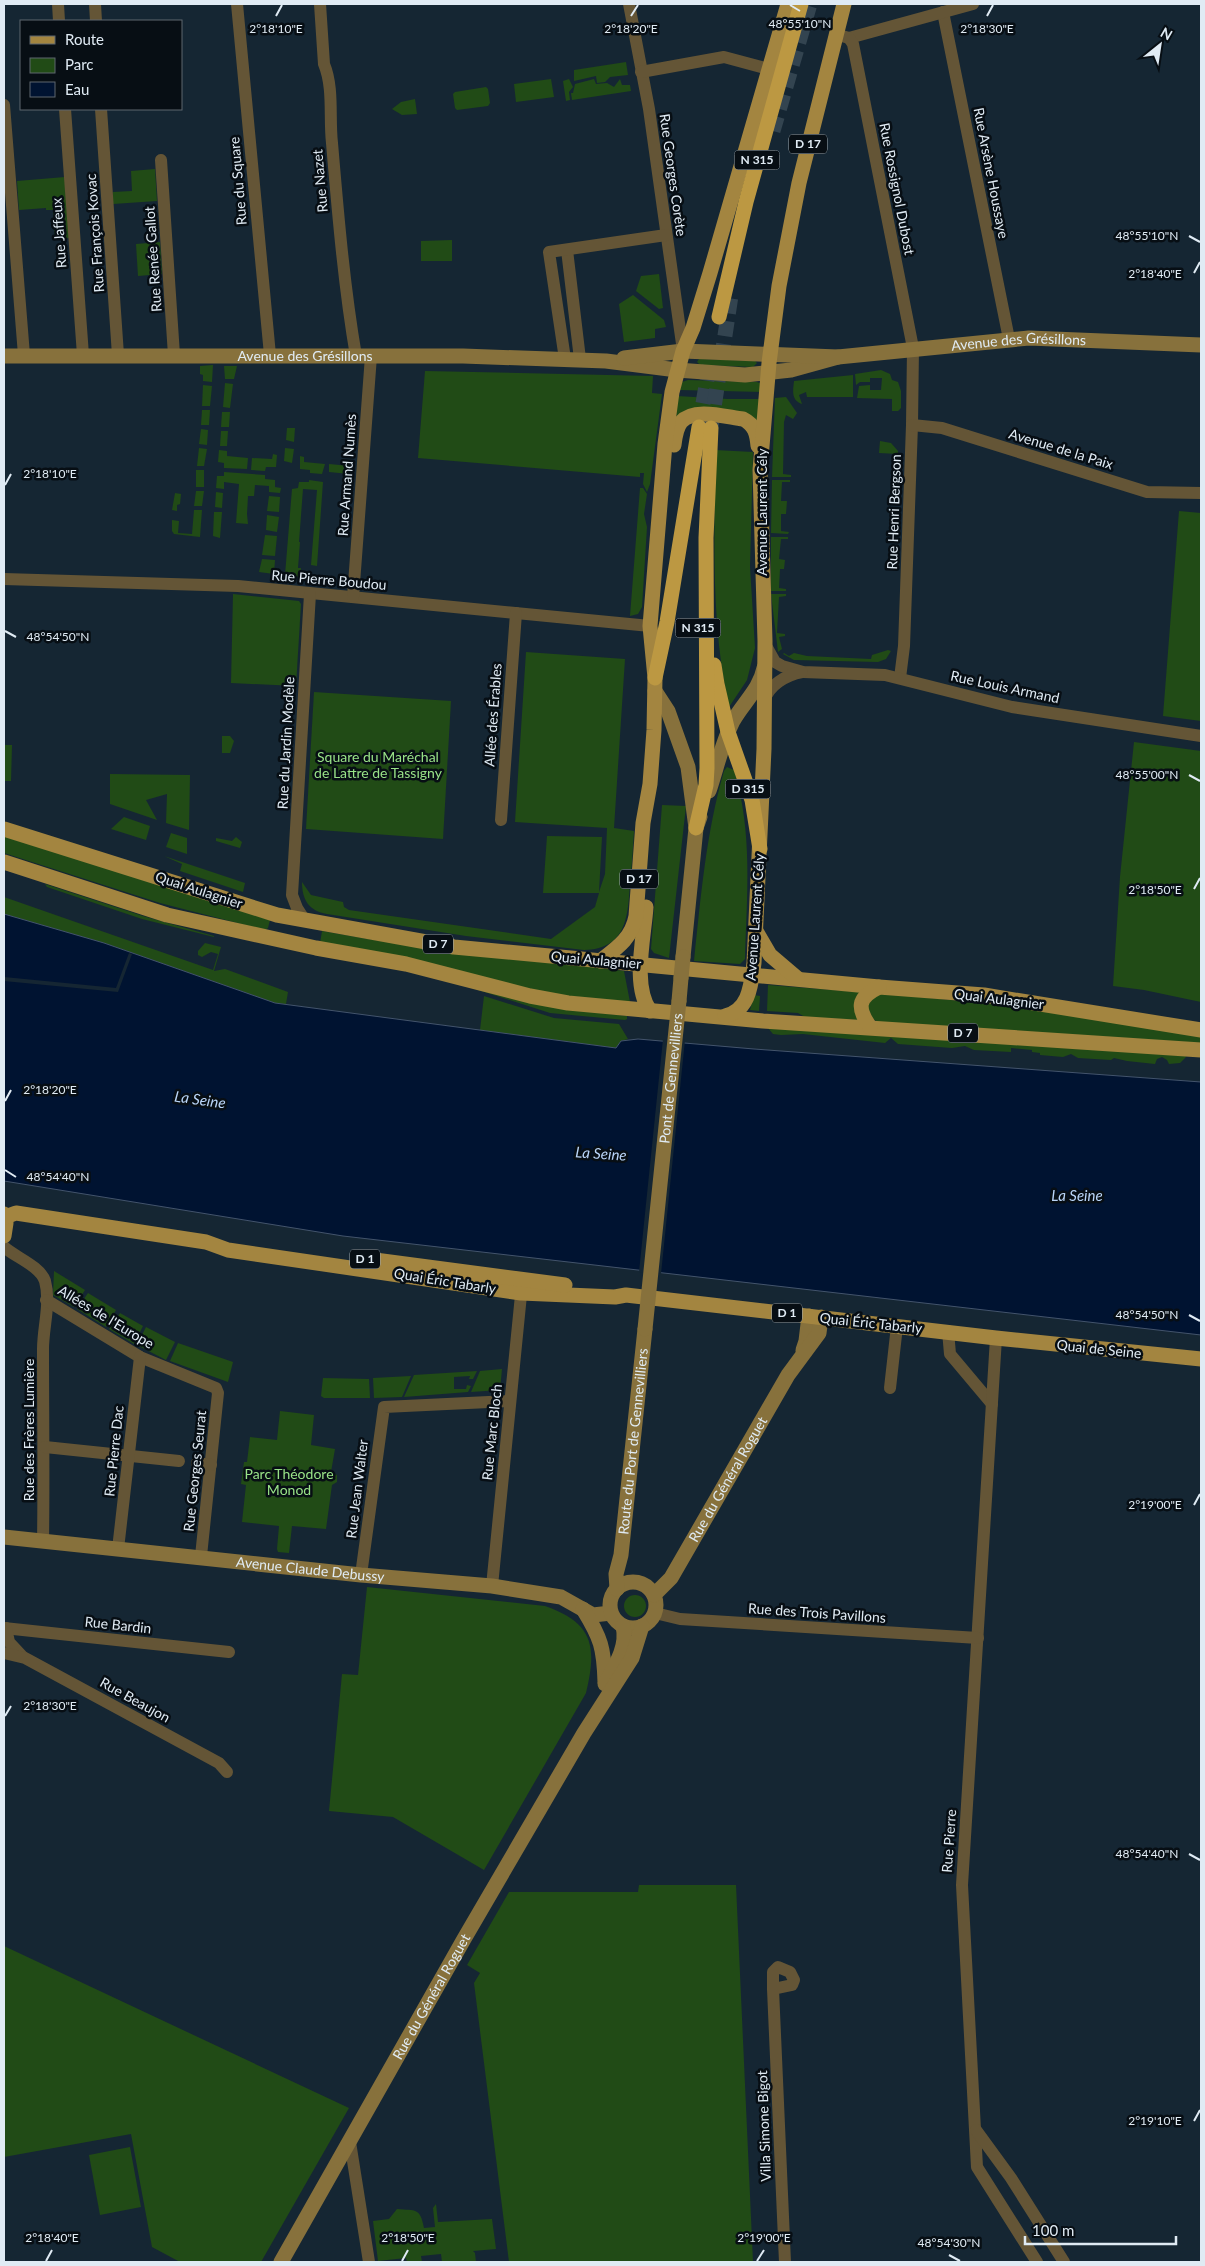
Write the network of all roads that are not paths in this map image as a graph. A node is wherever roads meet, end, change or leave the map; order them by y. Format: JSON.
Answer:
{"nodes":[{"id":1,"x":58,"y":4,"type":"edge"},
{"id":2,"x":95,"y":4,"type":"edge"},
{"id":3,"x":237,"y":4,"type":"edge"},
{"id":4,"x":320,"y":4,"type":"edge"},
{"id":5,"x":629,"y":4,"type":"edge"},
{"id":6,"x":788,"y":4,"type":"edge"},
{"id":7,"x":801,"y":4,"type":"edge"},
{"id":8,"x":844,"y":4,"type":"edge"},
{"id":9,"x":973,"y":4,"type":"edge"},
{"id":10,"x":943,"y":12,"type":"junction"},
{"id":11,"x":59,"y":20,"type":"edge"},
{"id":12,"x":96,"y":20,"type":"edge"},
{"id":13,"x":842,"y":36,"type":"junction"},
{"id":14,"x":769,"y":69,"type":"junction"},
{"id":15,"x":641,"y":72,"type":"junction"},
{"id":16,"x":4,"y":106,"type":"edge"},
{"id":17,"x":65,"y":110,"type":"edge"},
{"id":18,"x":101,"y":110,"type":"edge"},
{"id":19,"x":161,"y":160,"type":"dead end"},
{"id":20,"x":666,"y":235,"type":"junction"},
{"id":21,"x":567,"y":250,"type":"junction"},
{"id":22,"x":719,"y":317,"type":"dead end"},
{"id":23,"x":1009,"y":339,"type":"junction"},
{"id":24,"x":1201,"y":345,"type":"edge"},
{"id":25,"x":913,"y":348,"type":"junction"},
{"id":26,"x":683,"y":351,"type":"junction"},
{"id":27,"x":770,"y":354,"type":"junction"},
{"id":28,"x":24,"y":355,"type":"junction"},
{"id":29,"x":83,"y":355,"type":"junction"},
{"id":30,"x":118,"y":355,"type":"junction"},
{"id":31,"x":174,"y":355,"type":"junction"},
{"id":32,"x":270,"y":355,"type":"junction"},
{"id":33,"x":4,"y":356,"type":"edge"},
{"id":34,"x":356,"y":356,"type":"junction"},
{"id":35,"x":371,"y":356,"type":"junction"},
{"id":36,"x":838,"y":357,"type":"junction"},
{"id":37,"x":572,"y":359,"type":"junction"},
{"id":38,"x":606,"y":361,"type":"junction"},
{"id":39,"x":678,"y":370,"type":"junction"},
{"id":40,"x":768,"y":372,"type":"junction"},
{"id":41,"x":912,"y":425,"type":"junction"},
{"id":42,"x":704,"y":428,"type":"junction"},
{"id":43,"x":760,"y":470,"type":"junction"},
{"id":44,"x":707,"y":486,"type":"junction"},
{"id":45,"x":662,"y":492,"type":"junction"},
{"id":46,"x":1201,"y":493,"type":"edge"},
{"id":47,"x":4,"y":579,"type":"edge"},
{"id":48,"x":310,"y":594,"type":"junction"},
{"id":49,"x":353,"y":597,"type":"junction"},
{"id":50,"x":516,"y":613,"type":"junction"},
{"id":51,"x":650,"y":626,"type":"junction"},
{"id":52,"x":765,"y":641,"type":"junction"},
{"id":53,"x":764,"y":668,"type":"junction"},
{"id":54,"x":803,"y":672,"type":"junction"},
{"id":55,"x":900,"y":678,"type":"junction"},
{"id":56,"x":655,"y":685,"type":"junction"},
{"id":57,"x":764,"y":701,"type":"junction"},
{"id":58,"x":728,"y":732,"type":"junction"},
{"id":59,"x":1201,"y":736,"type":"edge"},
{"id":60,"x":650,"y":784,"type":"junction"},
{"id":61,"x":501,"y":820,"type":"dead end"},
{"id":62,"x":696,"y":828,"type":"junction"},
{"id":63,"x":4,"y":829,"type":"edge"},
{"id":64,"x":760,"y":849,"type":"junction"},
{"id":65,"x":4,"y":862,"type":"edge"},
{"id":66,"x":292,"y":895,"type":"junction"},
{"id":67,"x":277,"y":915,"type":"junction"},
{"id":68,"x":304,"y":919,"type":"junction"},
{"id":69,"x":756,"y":931,"type":"junction"},
{"id":70,"x":288,"y":941,"type":"junction"},
{"id":71,"x":600,"y":961,"type":"junction"},
{"id":72,"x":641,"y":965,"type":"junction"},
{"id":73,"x":752,"y":974,"type":"junction"},
{"id":74,"x":797,"y":978,"type":"junction"},
{"id":75,"x":879,"y":987,"type":"junction"},
{"id":76,"x":650,"y":1011,"type":"junction"},
{"id":77,"x":725,"y":1016,"type":"junction"},
{"id":78,"x":870,"y":1027,"type":"junction"},
{"id":79,"x":1201,"y":1030,"type":"edge"},
{"id":80,"x":1201,"y":1050,"type":"edge"},
{"id":81,"x":4,"y":1216,"type":"edge"},
{"id":82,"x":4,"y":1236,"type":"edge"},
{"id":83,"x":206,"y":1242,"type":"junction"},
{"id":84,"x":4,"y":1247,"type":"edge"},
{"id":85,"x":522,"y":1287,"type":"junction"},
{"id":86,"x":46,"y":1300,"type":"junction"},
{"id":87,"x":62,"y":1310,"type":"junction"},
{"id":88,"x":815,"y":1317,"type":"junction"},
{"id":89,"x":47,"y":1319,"type":"junction"},
{"id":90,"x":897,"y":1326,"type":"junction"},
{"id":91,"x":644,"y":1329,"type":"joint"},
{"id":92,"x":948,"y":1331,"type":"junction"},
{"id":93,"x":996,"y":1338,"type":"junction"},
{"id":94,"x":140,"y":1356,"type":"junction"},
{"id":95,"x":1201,"y":1359,"type":"edge"},
{"id":96,"x":216,"y":1388,"type":"joint"},
{"id":97,"x":890,"y":1388,"type":"dead end"},
{"id":98,"x":510,"y":1401,"type":"junction"},
{"id":99,"x":992,"y":1404,"type":"junction"},
{"id":100,"x":45,"y":1447,"type":"junction"},
{"id":101,"x":128,"y":1456,"type":"junction"},
{"id":102,"x":179,"y":1461,"type":"dead end"},
{"id":103,"x":197,"y":1463,"type":"dead end"},
{"id":104,"x":211,"y":1465,"type":"junction"},
{"id":105,"x":4,"y":1537,"type":"edge"},
{"id":106,"x":43,"y":1541,"type":"junction"},
{"id":107,"x":118,"y":1549,"type":"junction"},
{"id":108,"x":621,"y":1555,"type":"junction"},
{"id":109,"x":201,"y":1556,"type":"junction"},
{"id":110,"x":362,"y":1575,"type":"junction"},
{"id":111,"x":631,"y":1582,"type":"junction"},
{"id":112,"x":492,"y":1586,"type":"junction"},
{"id":113,"x":617,"y":1589,"type":"junction"},
{"id":114,"x":654,"y":1596,"type":"junction"},
{"id":115,"x":583,"y":1609,"type":"junction"},
{"id":116,"x":611,"y":1613,"type":"junction"},
{"id":117,"x":655,"y":1613,"type":"junction"},
{"id":118,"x":623,"y":1626,"type":"junction"},
{"id":119,"x":642,"y":1626,"type":"junction"},
{"id":120,"x":4,"y":1630,"type":"edge"},
{"id":121,"x":978,"y":1638,"type":"junction"},
{"id":122,"x":229,"y":1652,"type":"dead end"},
{"id":123,"x":4,"y":1653,"type":"edge"},
{"id":124,"x":25,"y":1658,"type":"junction"},
{"id":125,"x":605,"y":1684,"type":"junction"},
{"id":126,"x":584,"y":1733,"type":"junction"},
{"id":127,"x":227,"y":1772,"type":"dead end"},
{"id":128,"x":774,"y":1989,"type":"dead end"},
{"id":129,"x":976,"y":2130,"type":"junction"},
{"id":130,"x":350,"y":2142,"type":"junction"},
{"id":131,"x":280,"y":2262,"type":"edge"},
{"id":132,"x":369,"y":2262,"type":"edge"},
{"id":133,"x":785,"y":2262,"type":"edge"},
{"id":134,"x":1037,"y":2262,"type":"edge"},
{"id":135,"x":1064,"y":2262,"type":"edge"}],
"edges":[{"from":1,"to":11,"type":"street"},
{"from":2,"to":12,"type":"street"},
{"from":3,"to":32,"type":"street","name":"Rue du Square"},
{"from":4,"to":34,"type":"street","name":"Rue Nazet"},
{"from":5,"to":15,"type":"street","name":"Rue Georges Corète"},
{"from":6,"to":14,"type":"main road","number":"D 17"},
{"from":7,"to":22,"type":"highway","number":"N 315"},
{"from":8,"to":13,"type":"main road","name":"Avenue Laurent Cély","number":"D 17"},
{"from":9,"to":10,"type":"street"},
{"from":10,"to":13,"type":"street"},
{"from":10,"to":23,"type":"street","name":"Rue Arsène Houssaye"},
{"from":13,"to":25,"type":"street","name":"Rue Rossignol Dubost"},
{"from":13,"to":27,"type":"main road","name":"Avenue Laurent Cély","number":"D 17"},
{"from":14,"to":15,"type":"street"},
{"from":14,"to":26,"type":"main road","number":"D 17"},
{"from":15,"to":20,"type":"street","name":"Rue Georges Corète"},
{"from":16,"to":28,"type":"street"},
{"from":17,"to":29,"type":"street","name":"Rue Jaffeux"},
{"from":18,"to":30,"type":"street","name":"Rue François Kovac"},
{"from":19,"to":31,"type":"street","name":"Rue Renée Gallot"},
{"from":20,"to":21,"type":"street"},
{"from":20,"to":26,"type":"street","name":"Rue Georges Corète"},
{"from":21,"to":37,"type":"street"},
{"from":21,"to":37,"type":"street"},
{"from":23,"to":24,"type":"main road","name":"Avenue des Grésillons"},
{"from":23,"to":25,"type":"main road","name":"Avenue des Grésillons"},
{"from":25,"to":36,"type":"main road","name":"Avenue des Grésillons"},
{"from":25,"to":41,"type":"street","name":"Rue Henri Bergson"},
{"from":26,"to":27,"type":"main road","name":"Avenue des Grésillons"},
{"from":26,"to":38,"type":"main road","name":"Avenue des Grésillons"},
{"from":26,"to":39,"type":"main road","number":"D 17"},
{"from":27,"to":36,"type":"main road","name":"Avenue des Grésillons"},
{"from":27,"to":40,"type":"main road","name":"Avenue Laurent Cély","number":"D 17"},
{"from":28,"to":29,"type":"main road","name":"Avenue des Grésillons"},
{"from":28,"to":33,"type":"main road","name":"Avenue des Grésillons"},
{"from":29,"to":30,"type":"main road","name":"Avenue des Grésillons"},
{"from":30,"to":31,"type":"main road","name":"Avenue des Grésillons"},
{"from":31,"to":32,"type":"main road","name":"Avenue des Grésillons"},
{"from":32,"to":34,"type":"main road","name":"Avenue des Grésillons"},
{"from":34,"to":35,"type":"main road","name":"Avenue des Grésillons"},
{"from":35,"to":37,"type":"main road","name":"Avenue des Grésillons"},
{"from":35,"to":49,"type":"street","name":"Rue Armand Numès"},
{"from":36,"to":40,"type":"main road","name":"Avenue des Grésillons"},
{"from":37,"to":38,"type":"main road","name":"Avenue des Grésillons"},
{"from":38,"to":39,"type":"main road","name":"Avenue des Grésillons"},
{"from":39,"to":40,"type":"main road","name":"Avenue des Grésillons"},
{"from":39,"to":45,"type":"main road","number":"D 17"},
{"from":40,"to":43,"type":"main road","name":"Avenue Laurent Cély","number":"D 17"},
{"from":41,"to":46,"type":"street","name":"Avenue de la Paix"},
{"from":41,"to":55,"type":"street","name":"Rue Henri Bergson"},
{"from":42,"to":44,"type":"highway","number":"N 315"},
{"from":42,"to":56,"type":"highway"},
{"from":42,"to":62,"type":"highway","number":"N 315"},
{"from":43,"to":45,"type":"main road","number":"D 17"},
{"from":43,"to":52,"type":"main road","name":"Avenue Laurent Cély","number":"D 17"},
{"from":44,"to":58,"type":"highway"},
{"from":44,"to":62,"type":"highway","number":"N 315"},
{"from":45,"to":51,"type":"main road","number":"D 17"},
{"from":47,"to":48,"type":"street","name":"Rue Pierre Boudou"},
{"from":48,"to":49,"type":"street","name":"Rue Pierre Boudou"},
{"from":48,"to":66,"type":"street","name":"Rue du Jardin Modèle"},
{"from":49,"to":50,"type":"street","name":"Rue Pierre Boudou"},
{"from":50,"to":51,"type":"street","name":"Rue Pierre Boudou"},
{"from":50,"to":61,"type":"street","name":"Allée des Érables"},
{"from":51,"to":56,"type":"main road","number":"D 17"},
{"from":52,"to":53,"type":"main road","name":"Avenue Laurent Cély","number":"D 17"},
{"from":52,"to":54,"type":"street","name":"Rue Louis Armand"},
{"from":53,"to":57,"type":"main road","name":"Avenue Laurent Cély","number":"D 17"},
{"from":53,"to":58,"type":"main road","number":"D 17"},
{"from":54,"to":55,"type":"street","name":"Rue Louis Armand"},
{"from":54,"to":57,"type":"street","name":"Rue Louis Armand"},
{"from":55,"to":59,"type":"street","name":"Rue Louis Armand"},
{"from":56,"to":60,"type":"main road","number":"D 17"},
{"from":56,"to":62,"type":"main road"},
{"from":57,"to":64,"type":"main road","name":"Avenue Laurent Cély","number":"D 17"},
{"from":58,"to":62,"type":"main road","number":"D 17"},
{"from":58,"to":64,"type":"highway","number":"D 315"},
{"from":60,"to":71,"type":"main road","number":"D 17"},
{"from":60,"to":72,"type":"main road","number":"D 17"},
{"from":62,"to":91,"type":"main road","name":"Pont de Gennevilliers","number":"D 17","bridge":true},
{"from":63,"to":67,"type":"main road","name":"Quai Aulagnier","number":"D 7"},
{"from":64,"to":69,"type":"main road","name":"Avenue Laurent Cély","number":"D 17"},
{"from":65,"to":70,"type":"main road","name":"Quai Aulagnier","number":"D 7"},
{"from":66,"to":67,"type":"street"},
{"from":66,"to":68,"type":"street","name":"Rue du Jardin Modèle"},
{"from":67,"to":68,"type":"main road","name":"Quai Aulagnier","number":"D 7"},
{"from":67,"to":70,"type":"main road"},
{"from":68,"to":70,"type":"main road"},
{"from":68,"to":71,"type":"main road","name":"Quai Aulagnier","number":"D 7"},
{"from":69,"to":73,"type":"main road","name":"Avenue Laurent Cély","number":"D 17"},
{"from":69,"to":74,"type":"main road"},
{"from":70,"to":76,"type":"main road","name":"Quai Aulagnier","number":"D 7"},
{"from":71,"to":72,"type":"main road","name":"Quai Aulagnier","number":"D 7"},
{"from":72,"to":73,"type":"main road","name":"Quai Aulagnier","number":"D 7"},
{"from":72,"to":76,"type":"main road"},
{"from":73,"to":74,"type":"main road","name":"Quai Aulagnier","number":"D 7"},
{"from":73,"to":77,"type":"main road","name":"Avenue Laurent Cély","number":"D 17"},
{"from":74,"to":75,"type":"main road","name":"Quai Aulagnier","number":"D 7"},
{"from":75,"to":78,"type":"main road"},
{"from":75,"to":79,"type":"main road","name":"Quai Aulagnier","number":"D 7"},
{"from":76,"to":77,"type":"main road","name":"Quai Aulagnier","number":"D 7"},
{"from":77,"to":78,"type":"main road","name":"Quai Aulagnier","number":"D 7"},
{"from":78,"to":80,"type":"main road","name":"Quai Aulagnier","number":"D 7"},
{"from":81,"to":82,"type":"main road"},
{"from":81,"to":83,"type":"main road","name":"Quai Éric Tabarly"},
{"from":83,"to":85,"type":"main road","name":"Quai Éric Tabarly","number":"D 1"},
{"from":83,"to":85,"type":"main road","name":"Quai Éric Tabarly","number":"D 1"},
{"from":84,"to":86,"type":"street","name":"Allées de l'Europe"},
{"from":85,"to":88,"type":"main road","name":"Quai Éric Tabarly","number":"D 1"},
{"from":85,"to":98,"type":"street","name":"Rue Marc Bloch"},
{"from":86,"to":87,"type":"street","name":"Allées de l'Europe"},
{"from":86,"to":89,"type":"street","name":"Rue des Frères Lumière"},
{"from":87,"to":89,"type":"street"},
{"from":87,"to":94,"type":"street","name":"Allées de l'Europe"},
{"from":88,"to":90,"type":"main road","name":"Quai Éric Tabarly","number":"D 1"},
{"from":88,"to":114,"type":"main road","name":"Rue du Général Roguet"},
{"from":89,"to":100,"type":"street","name":"Rue des Frères Lumière"},
{"from":90,"to":92,"type":"main road","name":"Quai Éric Tabarly","number":"D 1"},
{"from":90,"to":97,"type":"street"},
{"from":91,"to":108,"type":"main road","name":"Route du Port de Gennevilliers","number":"D 17"},
{"from":92,"to":93,"type":"main road","name":"Quai Éric Tabarly"},
{"from":92,"to":99,"type":"street"},
{"from":93,"to":95,"type":"main road","name":"Quai de Seine"},
{"from":93,"to":99,"type":"street","name":"Rue Pierre"},
{"from":94,"to":96,"type":"street","name":"Allées de l'Europe"},
{"from":94,"to":101,"type":"street","name":"Rue Pierre Dac"},
{"from":96,"to":104,"type":"street","name":"Rue Georges Seurat"},
{"from":98,"to":110,"type":"street","name":"Rue Jean Walter"},
{"from":98,"to":112,"type":"street","name":"Rue Marc Bloch"},
{"from":99,"to":121,"type":"street","name":"Rue Pierre"},
{"from":100,"to":101,"type":"street"},
{"from":100,"to":106,"type":"street","name":"Rue des Frères Lumière"},
{"from":101,"to":102,"type":"street"},
{"from":101,"to":107,"type":"street","name":"Rue Pierre Dac"},
{"from":103,"to":104,"type":"street"},
{"from":104,"to":109,"type":"street","name":"Rue Georges Seurat"},
{"from":105,"to":106,"type":"main road","name":"Avenue Claude Debussy"},
{"from":106,"to":107,"type":"main road","name":"Avenue Claude Debussy"},
{"from":107,"to":109,"type":"main road","name":"Avenue Claude Debussy"},
{"from":108,"to":111,"type":"main road","name":"Route du Port de Gennevilliers","number":"D 17"},
{"from":108,"to":113,"type":"main road","name":"Route du Port de Gennevilliers","number":"D 17"},
{"from":109,"to":110,"type":"main road","name":"Avenue Claude Debussy"},
{"from":110,"to":112,"type":"main road","name":"Avenue Claude Debussy"},
{"from":111,"to":113,"type":"main road"},
{"from":111,"to":114,"type":"main road"},
{"from":112,"to":115,"type":"main road","name":"Avenue Claude Debussy"},
{"from":113,"to":116,"type":"main road"},
{"from":114,"to":117,"type":"main road"},
{"from":115,"to":116,"type":"main road","name":"Avenue Claude Debussy"},
{"from":115,"to":125,"type":"main road"},
{"from":116,"to":118,"type":"main road"},
{"from":117,"to":119,"type":"main road"},
{"from":117,"to":121,"type":"street","name":"Rue des Trois Pavillons"},
{"from":118,"to":119,"type":"main road"},
{"from":118,"to":125,"type":"main road","name":"Rue du Général Roguet"},
{"from":119,"to":126,"type":"main road","name":"Rue du Général Roguet"},
{"from":120,"to":122,"type":"street","name":"Rue Bardin"},
{"from":120,"to":124,"type":"street","name":"Rue Beaujon"},
{"from":121,"to":129,"type":"street","name":"Rue Pierre"},
{"from":123,"to":124,"type":"street","name":"Rue Beaujon"},
{"from":124,"to":127,"type":"street","name":"Rue Beaujon"},
{"from":125,"to":126,"type":"main road","name":"Rue du Général Roguet"},
{"from":126,"to":130,"type":"main road","name":"Rue du Général Roguet"},
{"from":128,"to":133,"type":"street","name":"Villa Simone Bigot"},
{"from":129,"to":134,"type":"street","name":"Rue Pierre"},
{"from":129,"to":135,"type":"street"},
{"from":130,"to":131,"type":"main road","name":"Rue du Général Roguet"},
{"from":130,"to":132,"type":"street"}]}
